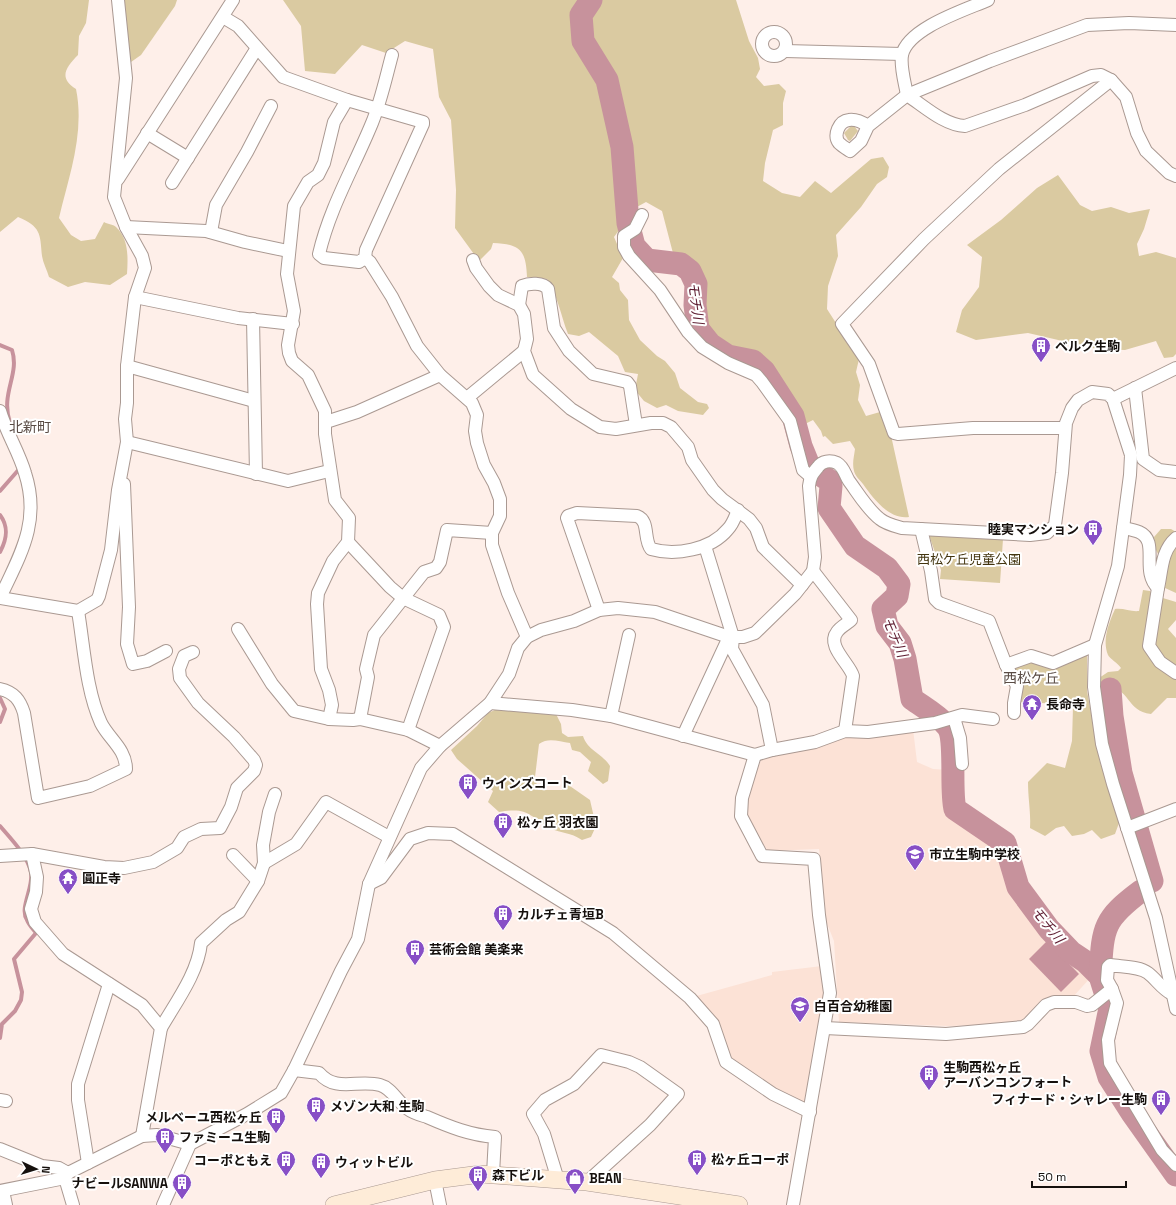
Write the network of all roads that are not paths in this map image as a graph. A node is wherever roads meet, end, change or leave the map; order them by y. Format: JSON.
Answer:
{"nodes":[{"id":1,"x":118,"y":0,"type":"edge"},
{"id":2,"x":233,"y":0,"type":"edge"},
{"id":3,"x":988,"y":0,"type":"edge"},
{"id":4,"x":223,"y":17,"type":"junction"},
{"id":5,"x":1176,"y":25,"type":"edge"},
{"id":6,"x":257,"y":48,"type":"junction"},
{"id":7,"x":784,"y":51,"type":"dead end"},
{"id":8,"x":902,"y":54,"type":"junction"},
{"id":9,"x":392,"y":55,"type":"dead end"},
{"id":10,"x":1111,"y":80,"type":"junction"},
{"id":11,"x":907,"y":95,"type":"junction"},
{"id":12,"x":347,"y":100,"type":"junction"},
{"id":13,"x":271,"y":106,"type":"dead end"},
{"id":14,"x":377,"y":108,"type":"junction"},
{"id":15,"x":868,"y":126,"type":"dead end"},
{"id":16,"x":147,"y":133,"type":"junction"},
{"id":17,"x":188,"y":158,"type":"junction"},
{"id":18,"x":1176,"y":176,"type":"edge"},
{"id":19,"x":115,"y":183,"type":"junction"},
{"id":20,"x":172,"y":183,"type":"dead end"},
{"id":21,"x":642,"y":215,"type":"dead end"},
{"id":22,"x":126,"y":227,"type":"junction"},
{"id":23,"x":211,"y":232,"type":"junction"},
{"id":24,"x":288,"y":251,"type":"junction"},
{"id":25,"x":365,"y":258,"type":"junction"},
{"id":26,"x":473,"y":260,"type":"dead end"},
{"id":27,"x":135,"y":297,"type":"junction"},
{"id":28,"x":519,"y":306,"type":"junction"},
{"id":29,"x":253,"y":320,"type":"junction"},
{"id":30,"x":293,"y":324,"type":"junction"},
{"id":31,"x":524,"y":351,"type":"junction"},
{"id":32,"x":127,"y":366,"type":"junction"},
{"id":33,"x":1176,"y":368,"type":"edge"},
{"id":34,"x":440,"y":375,"type":"junction"},
{"id":35,"x":1135,"y":388,"type":"junction"},
{"id":36,"x":466,"y":398,"type":"junction"},
{"id":37,"x":1113,"y":399,"type":"junction"},
{"id":38,"x":254,"y":401,"type":"junction"},
{"id":39,"x":0,"y":410,"type":"edge"},
{"id":40,"x":326,"y":422,"type":"junction"},
{"id":41,"x":636,"y":425,"type":"junction"},
{"id":42,"x":1065,"y":428,"type":"junction"},
{"id":43,"x":127,"y":442,"type":"junction"},
{"id":44,"x":330,"y":471,"type":"junction"},
{"id":45,"x":1176,"y":472,"type":"edge"},
{"id":46,"x":123,"y":473,"type":"junction"},
{"id":47,"x":256,"y":474,"type":"junction"},
{"id":48,"x":810,"y":476,"type":"junction"},
{"id":49,"x":738,"y":510,"type":"junction"},
{"id":50,"x":1123,"y":528,"type":"junction"},
{"id":51,"x":921,"y":529,"type":"junction"},
{"id":52,"x":492,"y":533,"type":"junction"},
{"id":53,"x":1176,"y":538,"type":"edge"},
{"id":54,"x":348,"y":542,"type":"junction"},
{"id":55,"x":705,"y":546,"type":"junction"},
{"id":56,"x":813,"y":571,"type":"junction"},
{"id":57,"x":802,"y":585,"type":"junction"},
{"id":58,"x":1158,"y":588,"type":"junction"},
{"id":59,"x":0,"y":598,"type":"edge"},
{"id":60,"x":403,"y":598,"type":"junction"},
{"id":61,"x":599,"y":610,"type":"junction"},
{"id":62,"x":78,"y":611,"type":"junction"},
{"id":63,"x":238,"y":629,"type":"dead end"},
{"id":64,"x":630,"y":635,"type":"dead end"},
{"id":65,"x":731,"y":637,"type":"junction"},
{"id":66,"x":527,"y":638,"type":"junction"},
{"id":67,"x":1095,"y":645,"type":"junction"},
{"id":68,"x":166,"y":651,"type":"dead end"},
{"id":69,"x":193,"y":652,"type":"dead end"},
{"id":70,"x":1006,"y":665,"type":"junction"},
{"id":71,"x":1176,"y":673,"type":"edge"},
{"id":72,"x":0,"y":689,"type":"edge"},
{"id":73,"x":490,"y":703,"type":"junction"},
{"id":74,"x":1014,"y":713,"type":"dead end"},
{"id":75,"x":611,"y":716,"type":"junction"},
{"id":76,"x":952,"y":718,"type":"junction"},
{"id":77,"x":329,"y":719,"type":"junction"},
{"id":78,"x":360,"y":719,"type":"junction"},
{"id":79,"x":993,"y":719,"type":"dead end"},
{"id":80,"x":408,"y":730,"type":"junction"},
{"id":81,"x":845,"y":731,"type":"junction"},
{"id":82,"x":683,"y":736,"type":"junction"},
{"id":83,"x":440,"y":746,"type":"junction"},
{"id":84,"x":772,"y":750,"type":"junction"},
{"id":85,"x":756,"y":755,"type":"junction"},
{"id":86,"x":962,"y":764,"type":"dead end"},
{"id":87,"x":275,"y":794,"type":"dead end"},
{"id":88,"x":1176,"y":809,"type":"edge"},
{"id":89,"x":1132,"y":826,"type":"junction"},
{"id":90,"x":389,"y":837,"type":"junction"},
{"id":91,"x":32,"y":854,"type":"junction"},
{"id":92,"x":233,"y":855,"type":"dead end"},
{"id":93,"x":0,"y":856,"type":"edge"},
{"id":94,"x":264,"y":863,"type":"junction"},
{"id":95,"x":258,"y":881,"type":"junction"},
{"id":96,"x":369,"y":884,"type":"junction"},
{"id":97,"x":110,"y":984,"type":"junction"},
{"id":98,"x":1108,"y":992,"type":"junction"},
{"id":99,"x":1174,"y":995,"type":"edge"},
{"id":100,"x":1176,"y":1009,"type":"edge"},
{"id":101,"x":160,"y":1028,"type":"junction"},
{"id":102,"x":825,"y":1028,"type":"junction"},
{"id":103,"x":294,"y":1070,"type":"junction"},
{"id":104,"x":810,"y":1112,"type":"junction"},
{"id":105,"x":142,"y":1136,"type":"junction"},
{"id":106,"x":190,"y":1144,"type":"junction"},
{"id":107,"x":0,"y":1150,"type":"edge"},
{"id":108,"x":88,"y":1163,"type":"junction"},
{"id":109,"x":1176,"y":1165,"type":"edge"},
{"id":110,"x":493,"y":1174,"type":"junction"},
{"id":111,"x":66,"y":1175,"type":"junction"},
{"id":112,"x":435,"y":1180,"type":"junction"},
{"id":113,"x":558,"y":1180,"type":"junction"},
{"id":114,"x":587,"y":1182,"type":"junction"},
{"id":115,"x":1,"y":1191,"type":"edge"},
{"id":116,"x":6,"y":1205,"type":"edge"},
{"id":117,"x":73,"y":1205,"type":"edge"},
{"id":118,"x":163,"y":1205,"type":"edge"},
{"id":119,"x":334,"y":1205,"type":"edge"},
{"id":120,"x":440,"y":1205,"type":"edge"},
{"id":121,"x":739,"y":1205,"type":"edge"},
{"id":122,"x":793,"y":1205,"type":"edge"}],
"edges":[{"from":1,"to":19,"type":"street"},
{"from":2,"to":4,"type":"street"},
{"from":3,"to":8,"type":"street"},
{"from":4,"to":6,"type":"street"},
{"from":4,"to":16,"type":"street"},
{"from":5,"to":11,"type":"street"},
{"from":6,"to":12,"type":"street"},
{"from":6,"to":17,"type":"street"},
{"from":7,"to":8,"type":"street"},
{"from":8,"to":11,"type":"street"},
{"from":9,"to":14,"type":"street"},
{"from":10,"to":11,"type":"street"},
{"from":10,"to":18,"type":"street"},
{"from":10,"to":42,"type":"street"},
{"from":11,"to":15,"type":"street"},
{"from":12,"to":14,"type":"street"},
{"from":12,"to":24,"type":"street"},
{"from":13,"to":23,"type":"street"},
{"from":14,"to":25,"type":"street"},
{"from":14,"to":25,"type":"street"},
{"from":16,"to":17,"type":"street"},
{"from":16,"to":19,"type":"street"},
{"from":17,"to":20,"type":"street"},
{"from":19,"to":22,"type":"street"},
{"from":21,"to":48,"type":"street"},
{"from":22,"to":23,"type":"street"},
{"from":22,"to":27,"type":"street"},
{"from":23,"to":24,"type":"street"},
{"from":24,"to":30,"type":"street"},
{"from":25,"to":34,"type":"street"},
{"from":26,"to":28,"type":"street"},
{"from":27,"to":29,"type":"street"},
{"from":27,"to":32,"type":"street"},
{"from":28,"to":31,"type":"street"},
{"from":28,"to":41,"type":"street"},
{"from":29,"to":30,"type":"street"},
{"from":29,"to":38,"type":"street"},
{"from":30,"to":40,"type":"street"},
{"from":31,"to":36,"type":"street"},
{"from":31,"to":41,"type":"street"},
{"from":32,"to":38,"type":"street"},
{"from":32,"to":43,"type":"street"},
{"from":33,"to":35,"type":"street"},
{"from":34,"to":36,"type":"street"},
{"from":34,"to":40,"type":"street"},
{"from":35,"to":37,"type":"street"},
{"from":35,"to":45,"type":"street"},
{"from":36,"to":52,"type":"street"},
{"from":37,"to":42,"type":"street"},
{"from":37,"to":50,"type":"street"},
{"from":38,"to":47,"type":"street"},
{"from":39,"to":59,"type":"street"},
{"from":40,"to":44,"type":"street"},
{"from":41,"to":49,"type":"street"},
{"from":42,"to":51,"type":"street"},
{"from":43,"to":46,"type":"street"},
{"from":43,"to":47,"type":"street"},
{"from":44,"to":47,"type":"street"},
{"from":44,"to":54,"type":"street"},
{"from":46,"to":62,"type":"street"},
{"from":46,"to":68,"type":"street"},
{"from":48,"to":51,"type":"street"},
{"from":48,"to":56,"type":"street"},
{"from":49,"to":55,"type":"street"},
{"from":49,"to":57,"type":"street"},
{"from":50,"to":58,"type":"street"},
{"from":50,"to":67,"type":"street"},
{"from":51,"to":70,"type":"street"},
{"from":52,"to":60,"type":"street"},
{"from":52,"to":66,"type":"street"},
{"from":53,"to":58,"type":"street"},
{"from":54,"to":60,"type":"street"},
{"from":54,"to":77,"type":"street"},
{"from":55,"to":61,"type":"street"},
{"from":55,"to":65,"type":"street"},
{"from":56,"to":57,"type":"street"},
{"from":56,"to":81,"type":"street"},
{"from":57,"to":65,"type":"street"},
{"from":58,"to":71,"type":"street"},
{"from":59,"to":62,"type":"street"},
{"from":60,"to":78,"type":"street"},
{"from":60,"to":80,"type":"street"},
{"from":61,"to":65,"type":"street"},
{"from":61,"to":66,"type":"street"},
{"from":62,"to":72,"type":"street"},
{"from":63,"to":77,"type":"street"},
{"from":64,"to":75,"type":"street"},
{"from":65,"to":82,"type":"street"},
{"from":65,"to":84,"type":"street"},
{"from":66,"to":73,"type":"street"},
{"from":67,"to":70,"type":"street"},
{"from":67,"to":89,"type":"street"},
{"from":69,"to":91,"type":"street"},
{"from":70,"to":74,"type":"street"},
{"from":73,"to":75,"type":"street"},
{"from":73,"to":83,"type":"street"},
{"from":75,"to":82,"type":"street"},
{"from":76,"to":79,"type":"street"},
{"from":76,"to":81,"type":"street"},
{"from":76,"to":86,"type":"street"},
{"from":77,"to":78,"type":"street"},
{"from":78,"to":80,"type":"street"},
{"from":80,"to":83,"type":"street"},
{"from":81,"to":84,"type":"street"},
{"from":82,"to":85,"type":"street"},
{"from":83,"to":90,"type":"street"},
{"from":84,"to":85,"type":"street"},
{"from":85,"to":102,"type":"street"},
{"from":87,"to":94,"type":"street"},
{"from":88,"to":89,"type":"street"},
{"from":89,"to":99,"type":"street"},
{"from":90,"to":94,"type":"street"},
{"from":90,"to":96,"type":"street"},
{"from":91,"to":93,"type":"street"},
{"from":91,"to":97,"type":"street"},
{"from":92,"to":95,"type":"street"},
{"from":94,"to":95,"type":"street"},
{"from":95,"to":101,"type":"street"},
{"from":96,"to":103,"type":"street"},
{"from":96,"to":104,"type":"street"},
{"from":97,"to":101,"type":"street"},
{"from":97,"to":108,"type":"street"},
{"from":98,"to":99,"type":"street"},
{"from":98,"to":102,"type":"street"},
{"from":98,"to":109,"type":"street"},
{"from":99,"to":100,"type":"street"},
{"from":101,"to":105,"type":"street"},
{"from":102,"to":104,"type":"street"},
{"from":103,"to":106,"type":"street"},
{"from":103,"to":110,"type":"street"},
{"from":104,"to":122,"type":"street"},
{"from":105,"to":106,"type":"street"},
{"from":105,"to":108,"type":"street"},
{"from":106,"to":118,"type":"street"},
{"from":107,"to":111,"type":"street"},
{"from":108,"to":111,"type":"street"},
{"from":110,"to":112,"type":"street"},
{"from":110,"to":113,"type":"street"},
{"from":111,"to":115,"type":"street"},
{"from":111,"to":117,"type":"street"},
{"from":112,"to":119,"type":"street"},
{"from":112,"to":120,"type":"street"},
{"from":113,"to":114,"type":"street"},
{"from":113,"to":114,"type":"street"},
{"from":114,"to":121,"type":"street"},
{"from":115,"to":116,"type":"street"}]}
